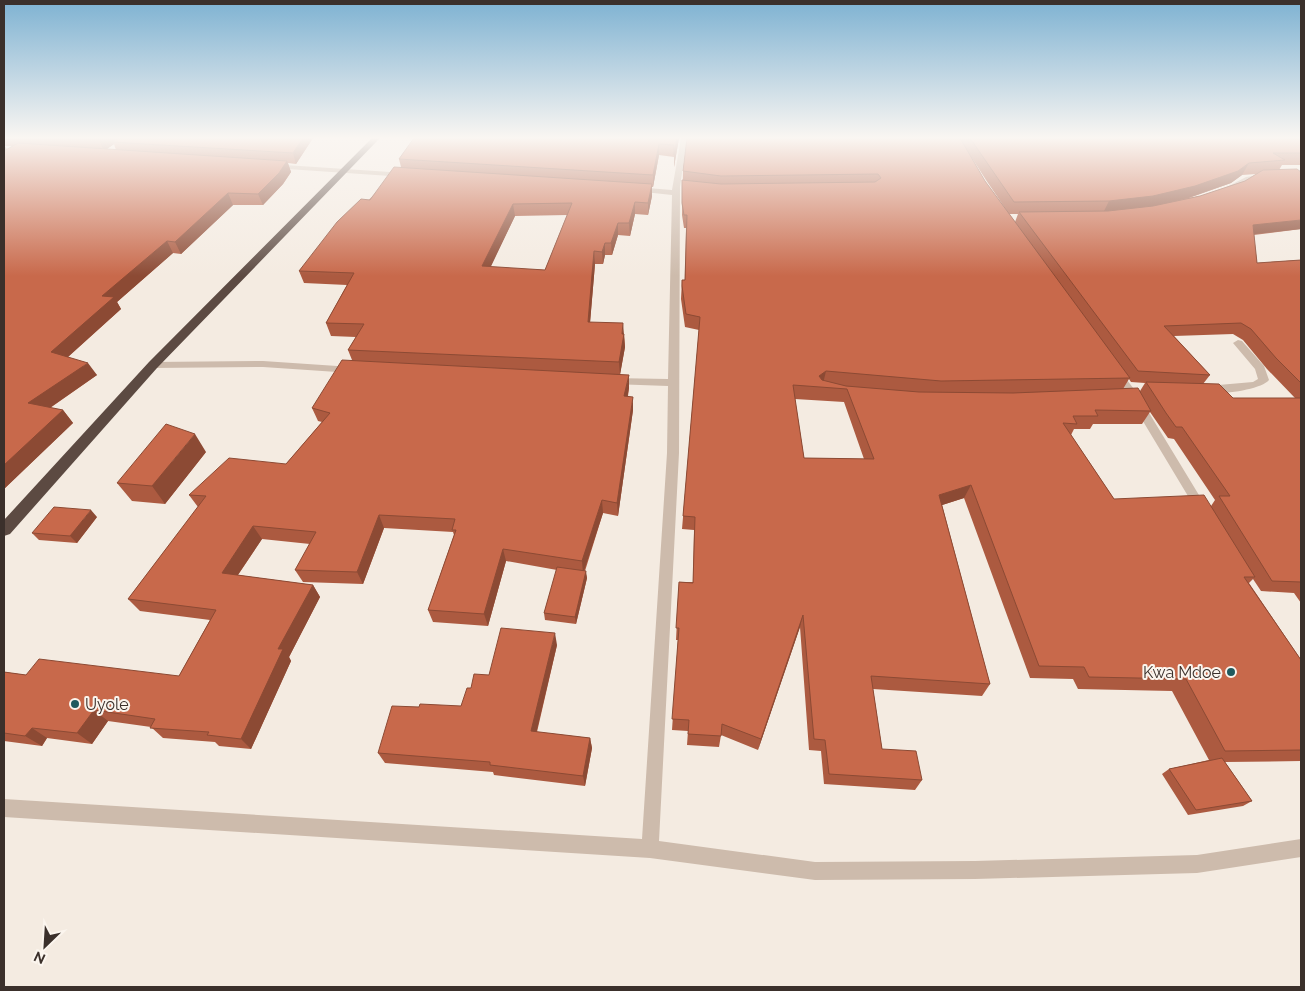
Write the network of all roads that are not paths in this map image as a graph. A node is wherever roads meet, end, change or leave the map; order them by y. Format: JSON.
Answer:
{"nodes":[{"id":1,"x":331,"y":184,"type":"edge"},
{"id":2,"x":679,"y":184,"type":"edge"},
{"id":3,"x":1238,"y":184,"type":"edge"},
{"id":4,"x":624,"y":188,"type":"edge"},
{"id":5,"x":679,"y":189,"type":"junction"},
{"id":6,"x":1218,"y":192,"type":"edge"},
{"id":7,"x":1238,"y":343,"type":"dead end"},
{"id":8,"x":1109,"y":363,"type":"edge"},
{"id":9,"x":153,"y":365,"type":"junction"},
{"id":10,"x":362,"y":370,"type":"edge"},
{"id":11,"x":596,"y":380,"type":"edge"},
{"id":12,"x":674,"y":384,"type":"junction"},
{"id":13,"x":1145,"y":388,"type":"edge"},
{"id":14,"x":1194,"y":390,"type":"edge"},
{"id":15,"x":1129,"y":392,"type":"junction"},
{"id":16,"x":1114,"y":396,"type":"edge"},
{"id":17,"x":1209,"y":522,"type":"edge"},
{"id":18,"x":4,"y":530,"type":"edge"},
{"id":19,"x":4,"y":808,"type":"edge"},
{"id":20,"x":1301,"y":848,"type":"edge"},
{"id":21,"x":650,"y":849,"type":"junction"}],
"edges":[{"from":1,"to":9,"type":"highway"},
{"from":2,"to":5,"type":"street"},
{"from":3,"to":6,"type":"street"},
{"from":4,"to":5,"type":"street"},
{"from":5,"to":12,"type":"street"},
{"from":7,"to":14,"type":"street"},
{"from":8,"to":15,"type":"street"},
{"from":9,"to":10,"type":"street"},
{"from":9,"to":18,"type":"highway"},
{"from":11,"to":12,"type":"street"},
{"from":12,"to":21,"type":"street"},
{"from":13,"to":15,"type":"street"},
{"from":15,"to":16,"type":"street"},
{"from":15,"to":17,"type":"street"},
{"from":19,"to":21,"type":"street"},
{"from":20,"to":21,"type":"street"}]}
